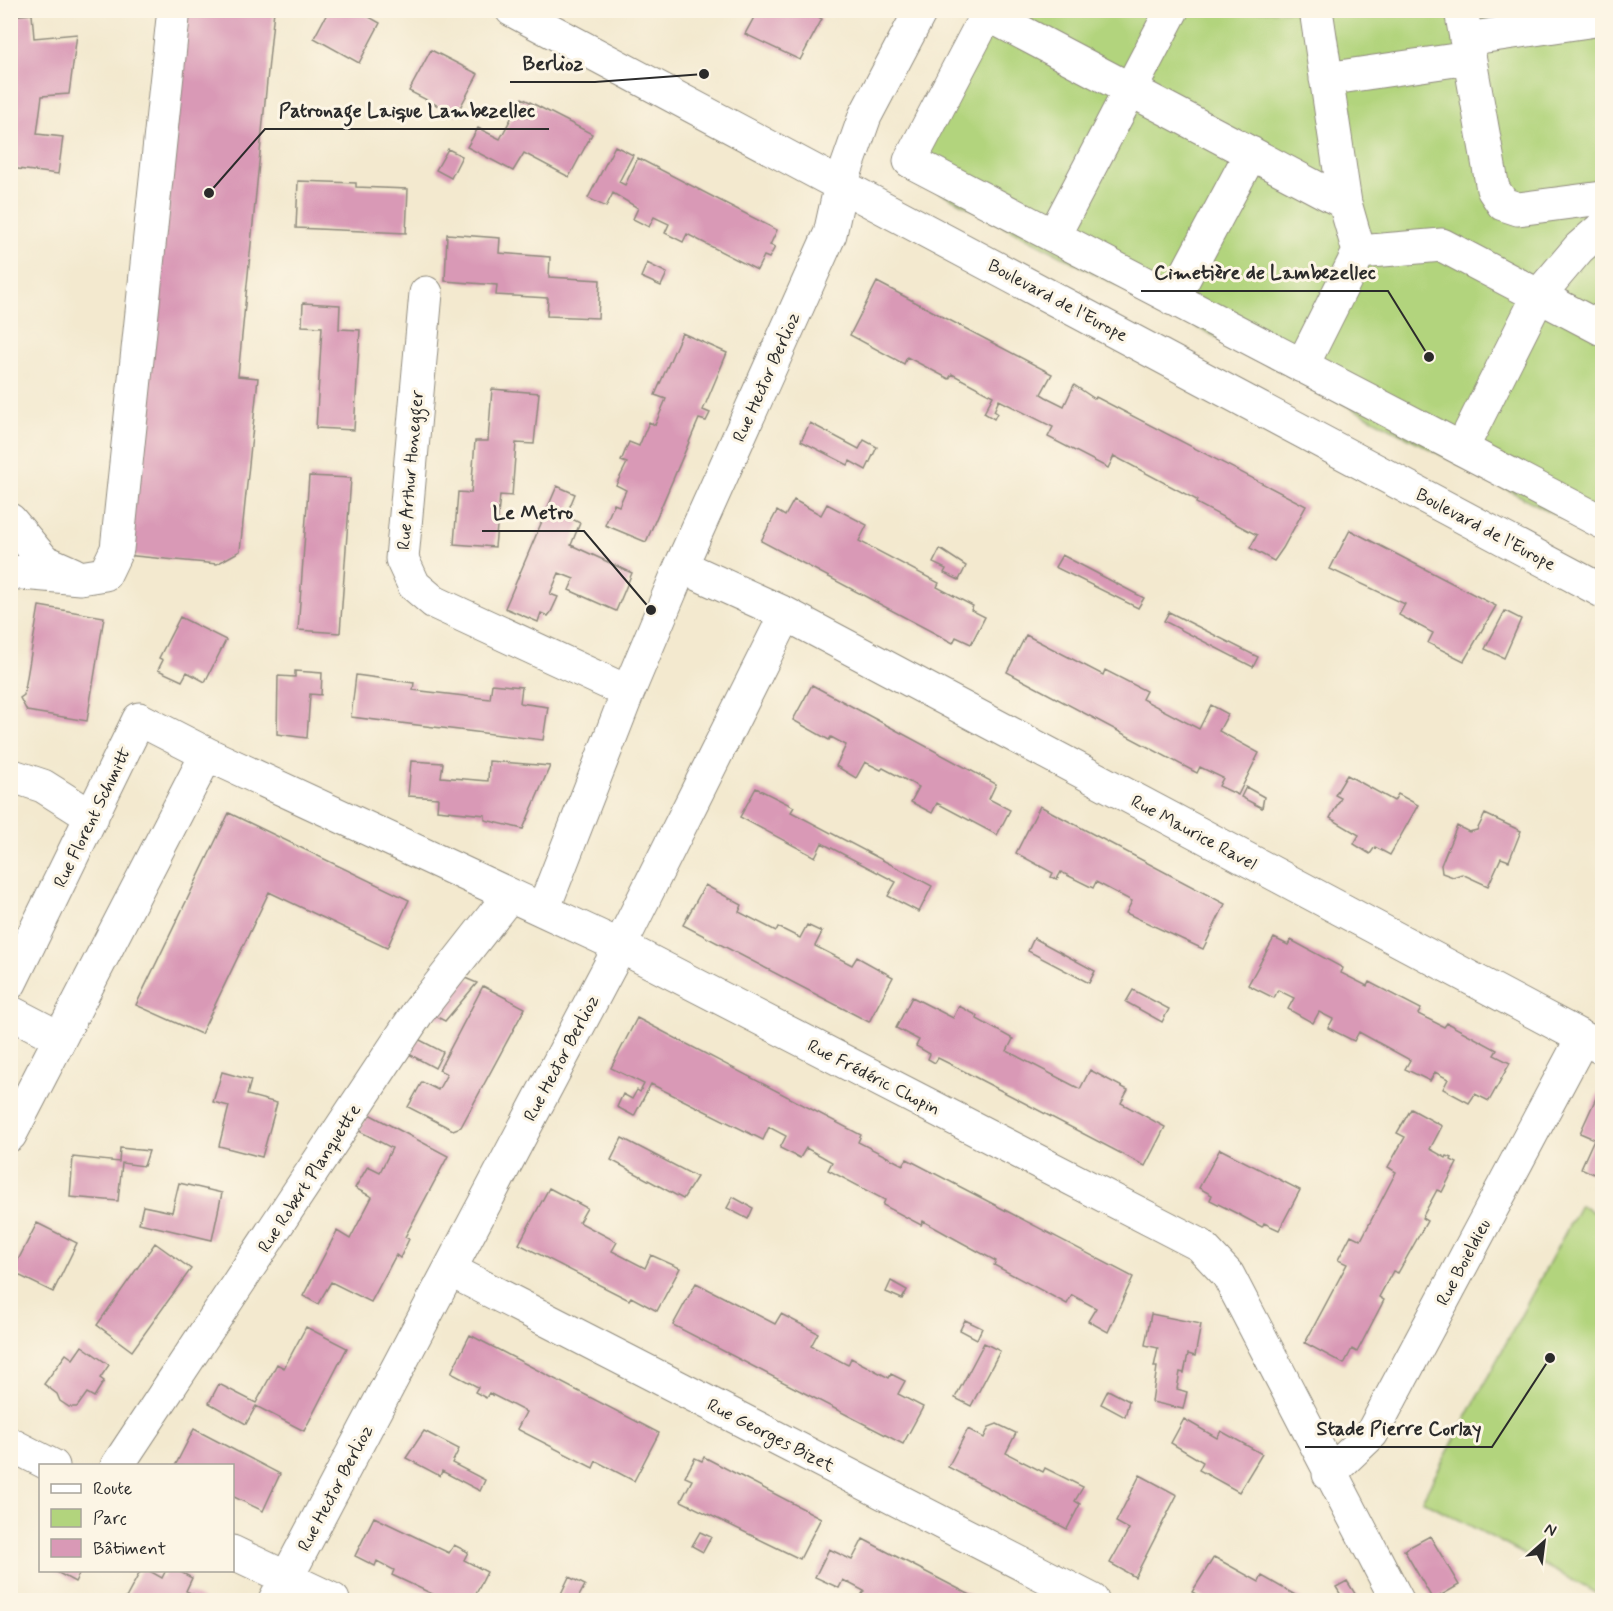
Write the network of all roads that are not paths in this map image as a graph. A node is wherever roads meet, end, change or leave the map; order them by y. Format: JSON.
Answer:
{"nodes":[{"id":1,"x":512,"y":10,"type":"edge"},
{"id":2,"x":921,"y":10,"type":"edge"},
{"id":3,"x":1172,"y":10,"type":"edge"},
{"id":4,"x":1316,"y":10,"type":"edge"},
{"id":5,"x":986,"y":12,"type":"edge"},
{"id":6,"x":173,"y":18,"type":"dead end"},
{"id":7,"x":1602,"y":19,"type":"edge"},
{"id":8,"x":1466,"y":36,"type":"edge"},
{"id":9,"x":1326,"y":79,"type":"junction"},
{"id":10,"x":1129,"y":90,"type":"junction"},
{"id":11,"x":1251,"y":153,"type":"junction"},
{"id":12,"x":841,"y":184,"type":"junction"},
{"id":13,"x":1602,"y":198,"type":"edge"},
{"id":14,"x":1345,"y":203,"type":"junction"},
{"id":15,"x":1602,"y":228,"type":"edge"},
{"id":16,"x":1054,"y":235,"type":"junction"},
{"id":17,"x":1359,"y":252,"type":"junction"},
{"id":18,"x":426,"y":293,"type":"dead end"},
{"id":19,"x":1539,"y":295,"type":"junction"},
{"id":20,"x":1173,"y":299,"type":"junction"},
{"id":21,"x":1602,"y":329,"type":"edge"},
{"id":22,"x":1302,"y":366,"type":"junction"},
{"id":23,"x":1462,"y":448,"type":"junction"},
{"id":24,"x":10,"y":520,"type":"edge"},
{"id":25,"x":1602,"y":522,"type":"edge"},
{"id":26,"x":681,"y":566,"type":"junction"},
{"id":27,"x":10,"y":572,"type":"edge"},
{"id":28,"x":80,"y":578,"type":"junction"},
{"id":29,"x":1602,"y":591,"type":"edge"},
{"id":30,"x":786,"y":614,"type":"junction"},
{"id":31,"x":628,"y":692,"type":"junction"},
{"id":32,"x":207,"y":754,"type":"junction"},
{"id":33,"x":10,"y":775,"type":"edge"},
{"id":34,"x":92,"y":817,"type":"junction"},
{"id":35,"x":509,"y":896,"type":"junction"},
{"id":36,"x":543,"y":910,"type":"junction"},
{"id":37,"x":620,"y":946,"type":"junction"},
{"id":38,"x":10,"y":983,"type":"edge"},
{"id":39,"x":10,"y":1012,"type":"edge"},
{"id":40,"x":60,"y":1038,"type":"junction"},
{"id":41,"x":1592,"y":1044,"type":"edge"},
{"id":42,"x":10,"y":1135,"type":"edge"},
{"id":43,"x":450,"y":1270,"type":"junction"},
{"id":44,"x":10,"y":1444,"type":"edge"},
{"id":45,"x":49,"y":1464,"type":"edge"},
{"id":46,"x":118,"y":1464,"type":"edge"},
{"id":47,"x":1329,"y":1474,"type":"junction"},
{"id":48,"x":234,"y":1554,"type":"edge"},
{"id":49,"x":281,"y":1589,"type":"edge"},
{"id":50,"x":333,"y":1600,"type":"edge"},
{"id":51,"x":1092,"y":1600,"type":"edge"},
{"id":52,"x":1397,"y":1600,"type":"edge"}],
"edges":[{"from":1,"to":12,"type":"street","name":"Boulevard de l'Europe"},
{"from":2,"to":12,"type":"street","name":"Rue Hector Berlioz"},
{"from":3,"to":10,"type":"street"},
{"from":4,"to":9,"type":"street"},
{"from":5,"to":10,"type":"street"},
{"from":5,"to":16,"type":"street"},
{"from":6,"to":28,"type":"street"},
{"from":7,"to":8,"type":"street"},
{"from":8,"to":9,"type":"street"},
{"from":8,"to":13,"type":"street"},
{"from":9,"to":14,"type":"street"},
{"from":10,"to":11,"type":"street"},
{"from":10,"to":16,"type":"street"},
{"from":11,"to":14,"type":"street"},
{"from":11,"to":20,"type":"street"},
{"from":12,"to":26,"type":"street","name":"Rue Hector Berlioz"},
{"from":12,"to":29,"type":"street","name":"Boulevard de l'Europe"},
{"from":14,"to":17,"type":"street"},
{"from":15,"to":19,"type":"street"},
{"from":16,"to":20,"type":"street"},
{"from":17,"to":19,"type":"street"},
{"from":17,"to":22,"type":"street"},
{"from":18,"to":31,"type":"street","name":"Rue Arthur Honegger"},
{"from":19,"to":21,"type":"street"},
{"from":19,"to":23,"type":"street"},
{"from":20,"to":22,"type":"street"},
{"from":22,"to":23,"type":"street"},
{"from":23,"to":25,"type":"street"},
{"from":24,"to":28,"type":"street"},
{"from":26,"to":30,"type":"street"},
{"from":26,"to":31,"type":"street","name":"Rue Hector Berlioz"},
{"from":27,"to":28,"type":"street"},
{"from":30,"to":37,"type":"street","name":"Rue Hector Berlioz"},
{"from":30,"to":41,"type":"street","name":"Rue Maurice Ravel"},
{"from":31,"to":36,"type":"street","name":"Rue Hector Berlioz"},
{"from":32,"to":34,"type":"street","name":"Rue Florent Schmitt"},
{"from":32,"to":35,"type":"street","name":"Rue Florent Schmitt"},
{"from":32,"to":40,"type":"street"},
{"from":33,"to":34,"type":"street"},
{"from":34,"to":38,"type":"street","name":"Rue Florent Schmitt"},
{"from":35,"to":36,"type":"street","name":"Rue Frédéric Chopin"},
{"from":35,"to":46,"type":"street","name":"Rue Robert Planquette"},
{"from":36,"to":37,"type":"street","name":"Rue Frédéric Chopin"},
{"from":37,"to":43,"type":"street","name":"Rue Hector Berlioz"},
{"from":37,"to":47,"type":"street","name":"Rue Frédéric Chopin"},
{"from":39,"to":40,"type":"street"},
{"from":40,"to":42,"type":"street"},
{"from":41,"to":47,"type":"street","name":"Rue Boieldieu"},
{"from":43,"to":49,"type":"street","name":"Rue Hector Berlioz"},
{"from":43,"to":51,"type":"street","name":"Rue Georges Bizet"},
{"from":44,"to":45,"type":"street"},
{"from":47,"to":52,"type":"street","name":"Rue Frédéric Chopin"},
{"from":48,"to":49,"type":"street"},
{"from":49,"to":50,"type":"street"}]}
